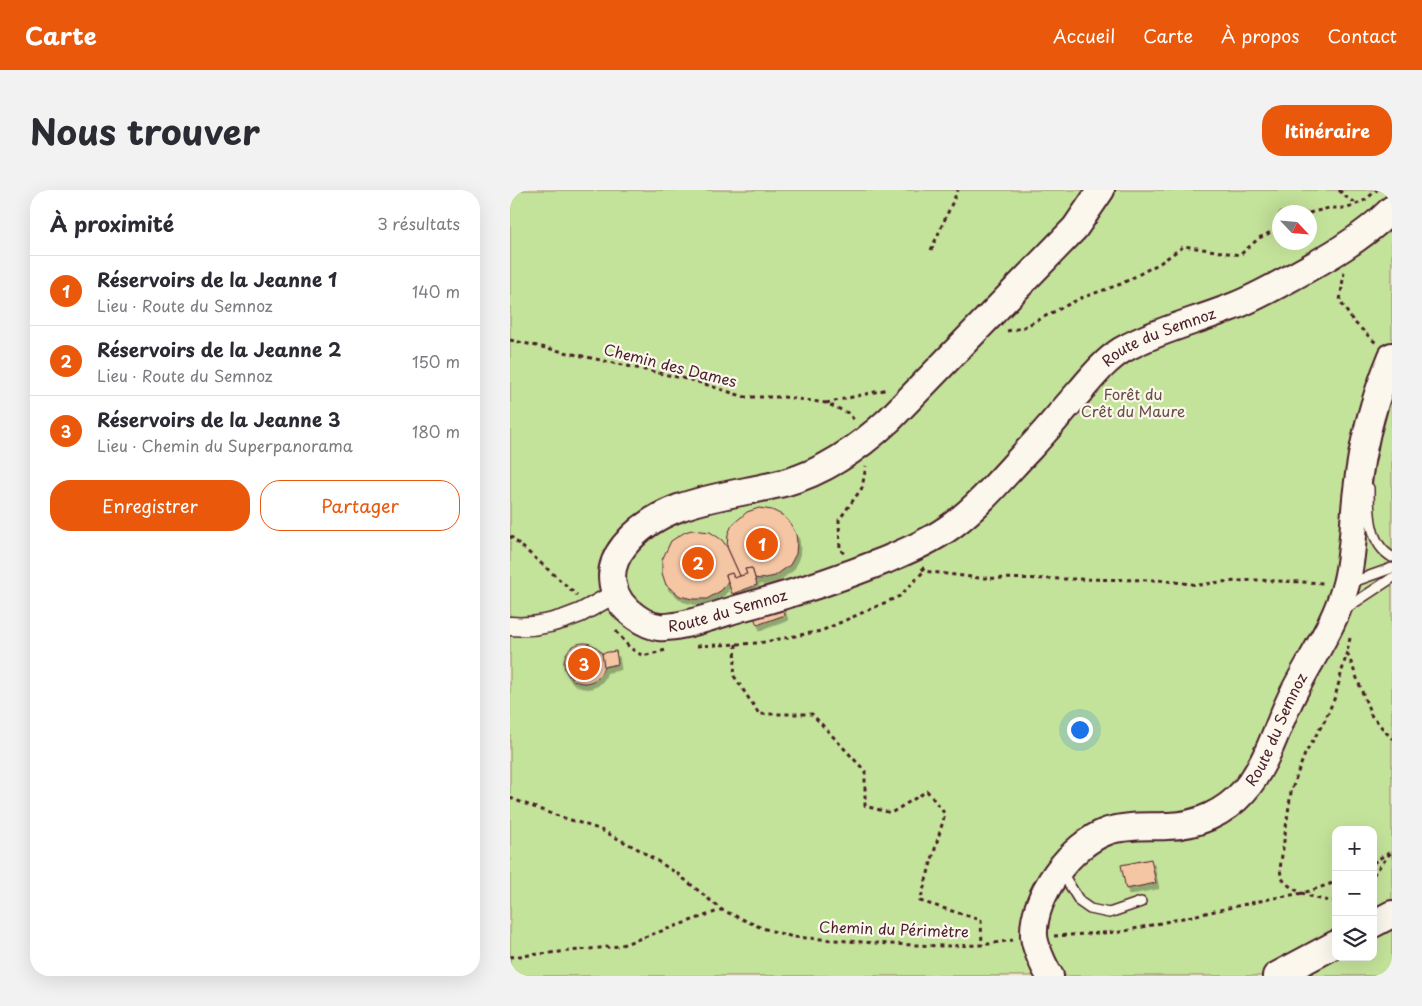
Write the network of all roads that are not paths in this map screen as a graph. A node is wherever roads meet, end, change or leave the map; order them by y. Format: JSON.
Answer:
{"nodes":[{"id":1,"x":1101,"y":190,"type":"edge"},
{"id":2,"x":1392,"y":209,"type":"edge"},
{"id":3,"x":1389,"y":363,"type":"edge"},
{"id":4,"x":1375,"y":402,"type":"junction"},
{"id":5,"x":1369,"y":499,"type":"junction"},
{"id":6,"x":1392,"y":557,"type":"edge"},
{"id":7,"x":1392,"y":568,"type":"edge"},
{"id":8,"x":1392,"y":578,"type":"edge"},
{"id":9,"x":1346,"y":584,"type":"junction"},
{"id":10,"x":615,"y":594,"type":"junction"},
{"id":11,"x":1342,"y":625,"type":"junction"},
{"id":12,"x":510,"y":626,"type":"edge"},
{"id":13,"x":1059,"y":869,"type":"junction"},
{"id":14,"x":1141,"y":902,"type":"dead end"},
{"id":15,"x":1392,"y":914,"type":"edge"},
{"id":16,"x":1377,"y":922,"type":"edge"},
{"id":17,"x":1332,"y":946,"type":"edge"},
{"id":18,"x":1050,"y":976,"type":"edge"},
{"id":19,"x":1276,"y":976,"type":"edge"}],
"edges":[{"from":1,"to":10,"type":"main road"},
{"from":2,"to":10,"type":"main road","name":"Route du Semnoz"},
{"from":3,"to":4,"type":"main road","name":"Route du Semnoz"},
{"from":4,"to":5,"type":"lane"},
{"from":4,"to":9,"type":"main road","name":"Route du Semnoz"},
{"from":5,"to":6,"type":"lane"},
{"from":5,"to":9,"type":"lane"},
{"from":7,"to":9,"type":"lane"},
{"from":8,"to":11,"type":"lane"},
{"from":9,"to":11,"type":"main road","name":"Route du Semnoz"},
{"from":10,"to":12,"type":"street"},
{"from":11,"to":13,"type":"main road","name":"Route du Semnoz"},
{"from":13,"to":14,"type":"lane"},
{"from":13,"to":18,"type":"main road","name":"Route du Semnoz"},
{"from":15,"to":16,"type":"main road"},
{"from":17,"to":19,"type":"main road"}]}
